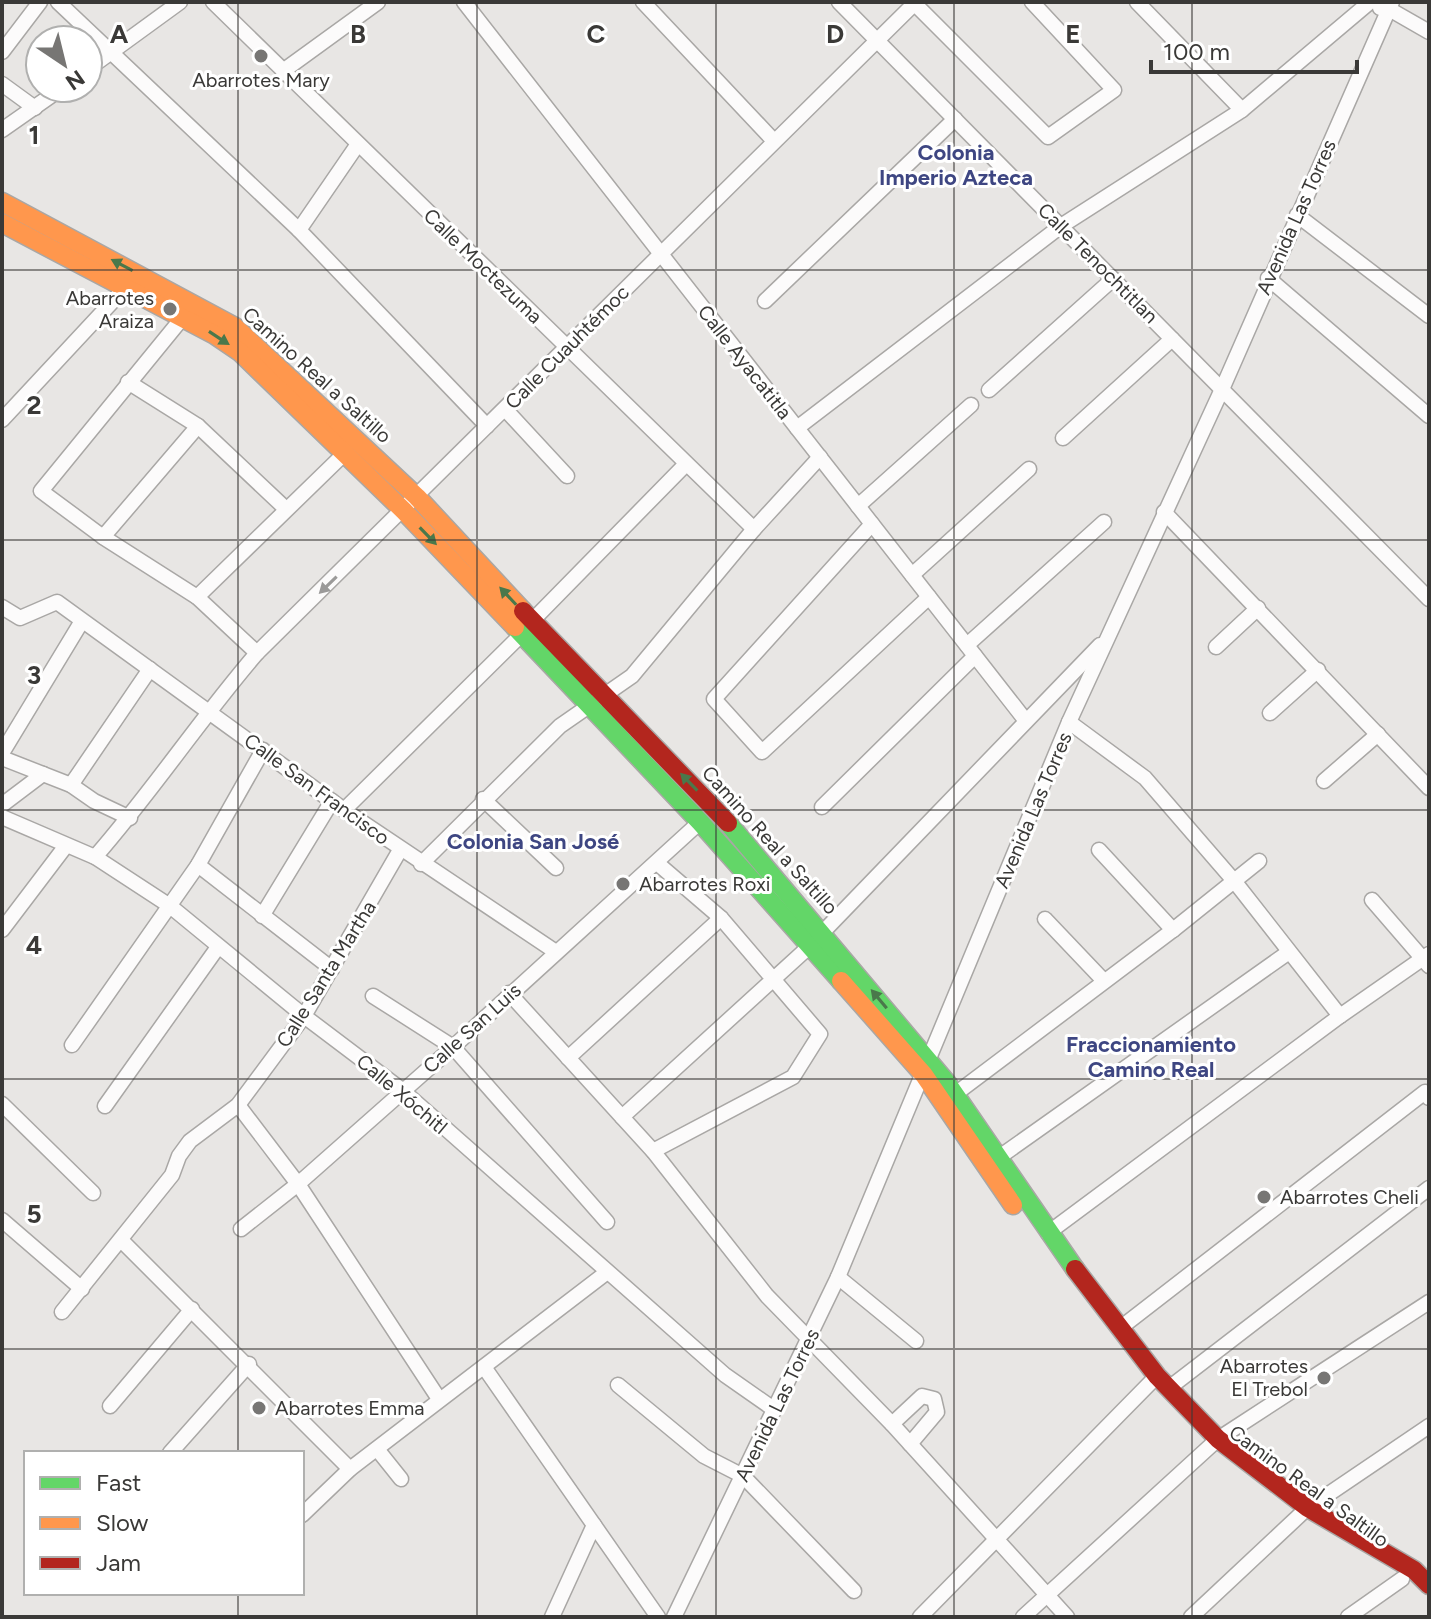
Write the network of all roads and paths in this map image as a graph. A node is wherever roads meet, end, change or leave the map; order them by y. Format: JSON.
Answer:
{"nodes":[{"id":1,"x":40,"y":2,"type":"edge"},
{"id":2,"x":58,"y":2,"type":"edge"},
{"id":3,"x":180,"y":2,"type":"edge"},
{"id":4,"x":213,"y":2,"type":"edge"},
{"id":5,"x":378,"y":2,"type":"edge"},
{"id":6,"x":464,"y":2,"type":"edge"},
{"id":7,"x":643,"y":2,"type":"edge"},
{"id":8,"x":839,"y":2,"type":"edge"},
{"id":9,"x":914,"y":2,"type":"edge"},
{"id":10,"x":1032,"y":2,"type":"edge"},
{"id":11,"x":1137,"y":2,"type":"edge"},
{"id":12,"x":1366,"y":4,"type":"edge"},
{"id":13,"x":1390,"y":5,"type":"edge"},
{"id":14,"x":1429,"y":32,"type":"edge"},
{"id":15,"x":875,"y":39,"type":"junction"},
{"id":16,"x":113,"y":51,"type":"junction"},
{"id":17,"x":2,"y":52,"type":"edge"},
{"id":18,"x":104,"y":57,"type":"edge"},
{"id":19,"x":283,"y":71,"type":"junction"},
{"id":20,"x":2,"y":84,"type":"edge"},
{"id":21,"x":40,"y":104,"type":"edge"},
{"id":22,"x":35,"y":108,"type":"junction"},
{"id":23,"x":1242,"y":110,"type":"junction"},
{"id":24,"x":955,"y":119,"type":"junction"},
{"id":25,"x":2,"y":130,"type":"edge"},
{"id":26,"x":774,"y":141,"type":"junction"},
{"id":27,"x":358,"y":144,"type":"junction"},
{"id":28,"x":4,"y":211,"type":"edge"},
{"id":29,"x":1297,"y":215,"type":"junction"},
{"id":30,"x":1061,"y":226,"type":"junction"},
{"id":31,"x":299,"y":230,"type":"junction"},
{"id":32,"x":661,"y":254,"type":"junction"},
{"id":33,"x":1268,"y":278,"type":"junction"},
{"id":34,"x":1113,"y":279,"type":"junction"},
{"id":35,"x":125,"y":288,"type":"junction"},
{"id":36,"x":765,"y":301,"type":"dead end"},
{"id":37,"x":188,"y":310,"type":"junction"},
{"id":38,"x":1429,"y":316,"type":"edge"},
{"id":39,"x":1172,"y":339,"type":"junction"},
{"id":40,"x":567,"y":347,"type":"junction"},
{"id":41,"x":128,"y":382,"type":"junction"},
{"id":42,"x":1223,"y":387,"type":"junction"},
{"id":43,"x":989,"y":390,"type":"dead end"},
{"id":44,"x":971,"y":405,"type":"dead end"},
{"id":45,"x":505,"y":409,"type":"junction"},
{"id":46,"x":1429,"y":416,"type":"edge"},
{"id":47,"x":2,"y":420,"type":"edge"},
{"id":48,"x":198,"y":426,"type":"junction"},
{"id":49,"x":487,"y":426,"type":"junction"},
{"id":50,"x":797,"y":428,"type":"junction"},
{"id":51,"x":1063,"y":438,"type":"dead end"},
{"id":52,"x":345,"y":453,"type":"junction"},
{"id":53,"x":820,"y":457,"type":"junction"},
{"id":54,"x":686,"y":464,"type":"junction"},
{"id":55,"x":1029,"y":469,"type":"dead end"},
{"id":56,"x":567,"y":476,"type":"dead end"},
{"id":57,"x":410,"y":504,"type":"junction"},
{"id":58,"x":858,"y":506,"type":"junction"},
{"id":59,"x":286,"y":509,"type":"junction"},
{"id":60,"x":1164,"y":512,"type":"junction"},
{"id":61,"x":1104,"y":522,"type":"dead end"},
{"id":62,"x":872,"y":524,"type":"junction"},
{"id":63,"x":754,"y":529,"type":"junction"},
{"id":64,"x":103,"y":537,"type":"junction"},
{"id":65,"x":912,"y":575,"type":"junction"},
{"id":66,"x":197,"y":597,"type":"junction"},
{"id":67,"x":929,"y":597,"type":"junction"},
{"id":68,"x":1429,"y":599,"type":"edge"},
{"id":69,"x":2,"y":607,"type":"edge"},
{"id":70,"x":1258,"y":608,"type":"junction"},
{"id":71,"x":82,"y":621,"type":"junction"},
{"id":72,"x":527,"y":628,"type":"junction"},
{"id":73,"x":1108,"y":637,"type":"junction"},
{"id":74,"x":1216,"y":647,"type":"dead end"},
{"id":75,"x":971,"y":650,"type":"junction"},
{"id":76,"x":257,"y":653,"type":"junction"},
{"id":77,"x":150,"y":669,"type":"junction"},
{"id":78,"x":1318,"y":670,"type":"junction"},
{"id":79,"x":597,"y":701,"type":"junction"},
{"id":80,"x":208,"y":709,"type":"junction"},
{"id":81,"x":1270,"y":713,"type":"dead end"},
{"id":82,"x":1026,"y":721,"type":"junction"},
{"id":83,"x":1069,"y":722,"type":"junction"},
{"id":84,"x":1378,"y":734,"type":"junction"},
{"id":85,"x":263,"y":750,"type":"junction"},
{"id":86,"x":2,"y":756,"type":"edge"},
{"id":87,"x":43,"y":774,"type":"junction"},
{"id":88,"x":1324,"y":781,"type":"dead end"},
{"id":89,"x":71,"y":785,"type":"junction"},
{"id":90,"x":1429,"y":788,"type":"edge"},
{"id":91,"x":483,"y":799,"type":"junction"},
{"id":92,"x":2,"y":805,"type":"edge"},
{"id":93,"x":338,"y":806,"type":"junction"},
{"id":94,"x":822,"y":807,"type":"dead end"},
{"id":95,"x":2,"y":817,"type":"edge"},
{"id":96,"x":130,"y":818,"type":"junction"},
{"id":97,"x":700,"y":822,"type":"junction"},
{"id":98,"x":65,"y":847,"type":"junction"},
{"id":99,"x":400,"y":850,"type":"junction"},
{"id":100,"x":1099,"y":850,"type":"dead end"},
{"id":101,"x":95,"y":857,"type":"junction"},
{"id":102,"x":1259,"y":861,"type":"dead end"},
{"id":103,"x":657,"y":863,"type":"junction"},
{"id":104,"x":421,"y":864,"type":"junction"},
{"id":105,"x":198,"y":865,"type":"junction"},
{"id":106,"x":556,"y":868,"type":"dead end"},
{"id":107,"x":1235,"y":882,"type":"junction"},
{"id":108,"x":1372,"y":900,"type":"dead end"},
{"id":109,"x":170,"y":906,"type":"junction"},
{"id":110,"x":262,"y":916,"type":"junction"},
{"id":111,"x":721,"y":918,"type":"junction"},
{"id":112,"x":1045,"y":919,"type":"dead end"},
{"id":113,"x":2,"y":930,"type":"edge"},
{"id":114,"x":1173,"y":930,"type":"junction"},
{"id":115,"x":817,"y":939,"type":"junction"},
{"id":116,"x":218,"y":947,"type":"junction"},
{"id":117,"x":556,"y":952,"type":"junction"},
{"id":118,"x":1289,"y":952,"type":"junction"},
{"id":119,"x":1426,"y":960,"type":"edge"},
{"id":120,"x":332,"y":969,"type":"junction"},
{"id":121,"x":774,"y":980,"type":"junction"},
{"id":122,"x":1104,"y":981,"type":"junction"},
{"id":123,"x":509,"y":993,"type":"junction"},
{"id":124,"x":373,"y":996,"type":"dead end"},
{"id":125,"x":304,"y":1016,"type":"junction"},
{"id":126,"x":1340,"y":1016,"type":"junction"},
{"id":127,"x":72,"y":1045,"type":"dead end"},
{"id":128,"x":453,"y":1047,"type":"junction"},
{"id":129,"x":568,"y":1058,"type":"junction"},
{"id":130,"x":926,"y":1067,"type":"junction"},
{"id":131,"x":402,"y":1090,"type":"junction"},
{"id":132,"x":1427,"y":1095,"type":"edge"},
{"id":133,"x":949,"y":1098,"type":"junction"},
{"id":134,"x":2,"y":1104,"type":"edge"},
{"id":135,"x":238,"y":1105,"type":"junction"},
{"id":136,"x":105,"y":1106,"type":"dead end"},
{"id":137,"x":622,"y":1117,"type":"junction"},
{"id":138,"x":653,"y":1151,"type":"junction"},
{"id":139,"x":998,"y":1158,"type":"junction"},
{"id":140,"x":298,"y":1184,"type":"junction"},
{"id":141,"x":1429,"y":1188,"type":"edge"},
{"id":142,"x":93,"y":1193,"type":"dead end"},
{"id":143,"x":2,"y":1220,"type":"edge"},
{"id":144,"x":607,"y":1222,"type":"dead end"},
{"id":145,"x":241,"y":1229,"type":"dead end"},
{"id":146,"x":1048,"y":1233,"type":"junction"},
{"id":147,"x":122,"y":1241,"type":"junction"},
{"id":148,"x":606,"y":1273,"type":"junction"},
{"id":149,"x":838,"y":1277,"type":"junction"},
{"id":150,"x":82,"y":1289,"type":"junction"},
{"id":151,"x":1429,"y":1302,"type":"edge"},
{"id":152,"x":192,"y":1309,"type":"junction"},
{"id":153,"x":62,"y":1312,"type":"dead end"},
{"id":154,"x":1119,"y":1329,"type":"junction"},
{"id":155,"x":808,"y":1341,"type":"junction"},
{"id":156,"x":916,"y":1341,"type":"dead end"},
{"id":157,"x":249,"y":1364,"type":"junction"},
{"id":158,"x":484,"y":1367,"type":"junction"},
{"id":159,"x":618,"y":1385,"type":"dead end"},
{"id":160,"x":1160,"y":1385,"type":"junction"},
{"id":161,"x":439,"y":1399,"type":"junction"},
{"id":162,"x":110,"y":1406,"type":"dead end"},
{"id":163,"x":775,"y":1410,"type":"junction"},
{"id":164,"x":892,"y":1424,"type":"junction"},
{"id":165,"x":1429,"y":1426,"type":"edge"},
{"id":166,"x":1216,"y":1442,"type":"junction"},
{"id":167,"x":910,"y":1444,"type":"junction"},
{"id":168,"x":377,"y":1449,"type":"junction"},
{"id":169,"x":172,"y":1451,"type":"edge"},
{"id":170,"x":350,"y":1469,"type":"junction"},
{"id":171,"x":743,"y":1476,"type":"junction"},
{"id":172,"x":401,"y":1479,"type":"dead end"},
{"id":173,"x":1305,"y":1511,"type":"junction"},
{"id":174,"x":304,"y":1513,"type":"edge"},
{"id":175,"x":594,"y":1525,"type":"junction"},
{"id":176,"x":997,"y":1540,"type":"junction"},
{"id":177,"x":1415,"y":1570,"type":"edge"},
{"id":178,"x":1429,"y":1588,"type":"edge"},
{"id":179,"x":854,"y":1591,"type":"dead end"},
{"id":180,"x":1046,"y":1594,"type":"junction"},
{"id":181,"x":552,"y":1617,"type":"edge"},
{"id":182,"x":658,"y":1617,"type":"edge"},
{"id":183,"x":674,"y":1617,"type":"edge"},
{"id":184,"x":920,"y":1617,"type":"edge"},
{"id":185,"x":1023,"y":1617,"type":"edge"},
{"id":186,"x":1067,"y":1617,"type":"edge"},
{"id":187,"x":1191,"y":1617,"type":"edge"},
{"id":188,"x":1348,"y":1617,"type":"edge"}],
"edges":[{"from":1,"to":17,"type":"street"},
{"from":2,"to":16,"type":"street"},
{"from":3,"to":16,"type":"street"},
{"from":4,"to":19,"type":"street","name":"Calle Moctezuma"},
{"from":5,"to":19,"type":"street"},
{"from":6,"to":32,"type":"street","name":"Calle Ayacatitla"},
{"from":7,"to":26,"type":"street"},
{"from":8,"to":15,"type":"street","name":"Calle Tenochtitlan"},
{"from":9,"to":10,"type":"street"},
{"from":9,"to":15,"type":"street","name":"Calle Cuauhtémoc"},
{"from":11,"to":23,"type":"street"},
{"from":12,"to":13,"type":"street"},
{"from":12,"to":23,"type":"street"},
{"from":13,"to":14,"type":"street"},
{"from":13,"to":29,"type":"street","name":"Avenida Las Torres"},
{"from":15,"to":24,"type":"street","name":"Calle Tenochtitlan"},
{"from":15,"to":26,"type":"street","name":"Calle Cuauhtémoc"},
{"from":16,"to":18,"type":"street"},
{"from":16,"to":31,"type":"street"},
{"from":19,"to":27,"type":"street","name":"Calle Moctezuma"},
{"from":20,"to":22,"type":"street"},
{"from":21,"to":22,"type":"street"},
{"from":22,"to":25,"type":"street"},
{"from":23,"to":30,"type":"street"},
{"from":24,"to":30,"type":"street","name":"Calle Tenochtitlan"},
{"from":24,"to":36,"type":"street"},
{"from":26,"to":32,"type":"street","name":"Calle Cuauhtémoc"},
{"from":27,"to":31,"type":"street"},
{"from":27,"to":40,"type":"street","name":"Calle Moctezuma"},
{"from":28,"to":35,"type":"street","name":"Camino Real a Saltillo"},
{"from":37,"to":28,"type":"street","name":"Camino Real a Saltillo","one_way":true},
{"from":29,"to":33,"type":"street","name":"Avenida Las Torres"},
{"from":29,"to":38,"type":"street"},
{"from":30,"to":34,"type":"street","name":"Calle Tenochtitlan"},
{"from":30,"to":50,"type":"street"},
{"from":31,"to":49,"type":"street"},
{"from":32,"to":40,"type":"street","name":"Calle Cuauhtémoc"},
{"from":32,"to":50,"type":"street","name":"Calle Ayacatitla"},
{"from":33,"to":42,"type":"street","name":"Avenida Las Torres"},
{"from":33,"to":46,"type":"street"},
{"from":34,"to":39,"type":"street","name":"Calle Tenochtitlan"},
{"from":34,"to":43,"type":"street"},
{"from":35,"to":37,"type":"street","name":"Camino Real a Saltillo"},
{"from":35,"to":47,"type":"street"},
{"from":37,"to":41,"type":"street"},
{"from":37,"to":52,"type":"street","name":"Camino Real a Saltillo","one_way":true},
{"from":37,"to":57,"type":"street","name":"Camino Real a Saltillo"},
{"from":39,"to":42,"type":"street","name":"Calle Tenochtitlan"},
{"from":39,"to":51,"type":"street"},
{"from":40,"to":45,"type":"street","name":"Calle Cuauhtémoc"},
{"from":40,"to":54,"type":"street","name":"Calle Moctezuma"},
{"from":41,"to":48,"type":"street"},
{"from":41,"to":64,"type":"street"},
{"from":42,"to":60,"type":"street","name":"Avenida Las Torres"},
{"from":42,"to":68,"type":"street","name":"Calle Tenochtitlan"},
{"from":44,"to":58,"type":"street"},
{"from":45,"to":49,"type":"street","name":"Calle Cuauhtémoc"},
{"from":45,"to":56,"type":"street"},
{"from":48,"to":59,"type":"street"},
{"from":48,"to":64,"type":"street"},
{"from":49,"to":57,"type":"street","name":"Calle Cuauhtémoc"},
{"from":50,"to":53,"type":"street","name":"Calle Ayacatitla"},
{"from":52,"to":57,"type":"street","name":"Camino Real a Saltillo"},
{"from":52,"to":59,"type":"street"},
{"from":53,"to":58,"type":"street","name":"Calle Ayacatitla"},
{"from":53,"to":63,"type":"street"},
{"from":54,"to":63,"type":"street","name":"Calle Moctezuma"},
{"from":54,"to":72,"type":"street"},
{"from":55,"to":65,"type":"street"},
{"from":57,"to":72,"type":"street","name":"Camino Real a Saltillo"},
{"from":57,"to":76,"type":"street","name":"Calle Cuauhtémoc","one_way":true},
{"from":58,"to":62,"type":"street","name":"Calle Ayacatitla"},
{"from":59,"to":66,"type":"street"},
{"from":60,"to":70,"type":"street"},
{"from":60,"to":73,"type":"street","name":"Avenida Las Torres"},
{"from":61,"to":75,"type":"street"},
{"from":62,"to":65,"type":"street","name":"Calle Ayacatitla"},
{"from":62,"to":67,"type":"street"},
{"from":63,"to":79,"type":"street"},
{"from":64,"to":66,"type":"street"},
{"from":65,"to":67,"type":"street","name":"Calle Ayacatitla"},
{"from":66,"to":76,"type":"street"},
{"from":67,"to":75,"type":"street","name":"Calle Ayacatitla"},
{"from":69,"to":71,"type":"street","name":"Calle San Francisco"},
{"from":70,"to":74,"type":"street"},
{"from":70,"to":78,"type":"street"},
{"from":71,"to":77,"type":"street","name":"Calle San Francisco"},
{"from":71,"to":86,"type":"street"},
{"from":72,"to":79,"type":"street","name":"Camino Real a Saltillo"},
{"from":72,"to":93,"type":"street"},
{"from":73,"to":82,"type":"street"},
{"from":73,"to":83,"type":"street","name":"Avenida Las Torres"},
{"from":75,"to":82,"type":"street","name":"Calle Ayacatitla"},
{"from":75,"to":94,"type":"street"},
{"from":76,"to":80,"type":"street","name":"Calle Cuauhtémoc"},
{"from":77,"to":80,"type":"street","name":"Calle San Francisco"},
{"from":77,"to":89,"type":"street"},
{"from":78,"to":81,"type":"street"},
{"from":78,"to":84,"type":"street"},
{"from":79,"to":91,"type":"street"},
{"from":79,"to":97,"type":"street","name":"Camino Real a Saltillo"},
{"from":115,"to":79,"type":"street","name":"Camino Real a Saltillo","one_way":true},
{"from":80,"to":85,"type":"street","name":"Calle San Francisco"},
{"from":80,"to":96,"type":"street","name":"Calle Cuauhtémoc"},
{"from":82,"to":115,"type":"street"},
{"from":83,"to":107,"type":"street"},
{"from":83,"to":130,"type":"street","name":"Avenida Las Torres"},
{"from":84,"to":88,"type":"street"},
{"from":84,"to":90,"type":"street"},
{"from":85,"to":93,"type":"street","name":"Calle San Francisco"},
{"from":85,"to":105,"type":"street"},
{"from":86,"to":87,"type":"street"},
{"from":87,"to":89,"type":"street"},
{"from":87,"to":92,"type":"street"},
{"from":89,"to":96,"type":"street"},
{"from":91,"to":104,"type":"street"},
{"from":91,"to":106,"type":"street"},
{"from":93,"to":99,"type":"street","name":"Calle San Francisco"},
{"from":93,"to":110,"type":"street"},
{"from":95,"to":98,"type":"street","name":"Calle Xóchitl"},
{"from":96,"to":101,"type":"street","name":"Calle Cuauhtémoc"},
{"from":97,"to":103,"type":"street","name":"Calle San Luis"},
{"from":97,"to":115,"type":"street","name":"Camino Real a Saltillo"},
{"from":98,"to":101,"type":"street","name":"Calle Xóchitl"},
{"from":98,"to":113,"type":"street"},
{"from":99,"to":104,"type":"street","name":"Calle San Francisco"},
{"from":99,"to":120,"type":"street","name":"Calle Santa Martha"},
{"from":100,"to":114,"type":"street"},
{"from":101,"to":109,"type":"street","name":"Calle Xóchitl"},
{"from":102,"to":107,"type":"street"},
{"from":103,"to":111,"type":"street"},
{"from":103,"to":117,"type":"street","name":"Calle San Luis"},
{"from":104,"to":117,"type":"street","name":"Calle San Francisco"},
{"from":105,"to":109,"type":"street"},
{"from":105,"to":110,"type":"street"},
{"from":107,"to":114,"type":"street"},
{"from":107,"to":118,"type":"street"},
{"from":108,"to":119,"type":"street"},
{"from":109,"to":116,"type":"street","name":"Calle Xóchitl"},
{"from":109,"to":127,"type":"street"},
{"from":110,"to":120,"type":"street"},
{"from":111,"to":121,"type":"street"},
{"from":111,"to":129,"type":"street"},
{"from":112,"to":122,"type":"street"},
{"from":114,"to":122,"type":"street"},
{"from":115,"to":121,"type":"street"},
{"from":115,"to":130,"type":"street","name":"Camino Real a Saltillo"},
{"from":116,"to":125,"type":"street","name":"Calle Xóchitl"},
{"from":116,"to":136,"type":"street"},
{"from":117,"to":123,"type":"street","name":"Calle San Luis"},
{"from":118,"to":126,"type":"street"},
{"from":118,"to":139,"type":"street"},
{"from":119,"to":126,"type":"street"},
{"from":120,"to":125,"type":"street","name":"Calle Santa Martha"},
{"from":121,"to":137,"type":"street"},
{"from":121,"to":138,"type":"street"},
{"from":122,"to":133,"type":"street"},
{"from":123,"to":128,"type":"street","name":"Calle San Luis"},
{"from":123,"to":129,"type":"street"},
{"from":124,"to":128,"type":"street"},
{"from":125,"to":131,"type":"street","name":"Calle Xóchitl"},
{"from":125,"to":135,"type":"street","name":"Calle Santa Martha"},
{"from":126,"to":146,"type":"street"},
{"from":128,"to":131,"type":"street","name":"Calle San Luis"},
{"from":128,"to":144,"type":"street"},
{"from":129,"to":137,"type":"street"},
{"from":130,"to":133,"type":"street","name":"Camino Real a Saltillo"},
{"from":130,"to":149,"type":"street","name":"Avenida Las Torres"},
{"from":131,"to":140,"type":"street","name":"Calle San Luis"},
{"from":131,"to":148,"type":"street","name":"Calle Xóchitl"},
{"from":132,"to":154,"type":"street"},
{"from":133,"to":139,"type":"street","name":"Camino Real a Saltillo"},
{"from":133,"to":160,"type":"street","name":"Camino Real a Saltillo"},
{"from":134,"to":142,"type":"street"},
{"from":135,"to":140,"type":"street"},
{"from":135,"to":147,"type":"street","name":"Calle Santa Martha"},
{"from":137,"to":138,"type":"street"},
{"from":138,"to":155,"type":"street"},
{"from":139,"to":146,"type":"street","name":"Camino Real a Saltillo"},
{"from":140,"to":145,"type":"street","name":"Calle San Luis"},
{"from":140,"to":161,"type":"street"},
{"from":141,"to":160,"type":"street"},
{"from":143,"to":150,"type":"street"},
{"from":146,"to":154,"type":"street","name":"Camino Real a Saltillo"},
{"from":147,"to":150,"type":"street","name":"Calle Santa Martha"},
{"from":147,"to":152,"type":"street"},
{"from":148,"to":158,"type":"street"},
{"from":148,"to":163,"type":"street","name":"Calle Xóchitl"},
{"from":149,"to":155,"type":"street","name":"Avenida Las Torres"},
{"from":149,"to":156,"type":"street"},
{"from":150,"to":153,"type":"street","name":"Calle Santa Martha"},
{"from":151,"to":166,"type":"street"},
{"from":152,"to":157,"type":"street"},
{"from":152,"to":162,"type":"street"},
{"from":154,"to":160,"type":"street","name":"Camino Real a Saltillo"},
{"from":155,"to":163,"type":"street","name":"Avenida Las Torres"},
{"from":155,"to":164,"type":"street"},
{"from":157,"to":169,"type":"street"},
{"from":157,"to":170,"type":"street"},
{"from":158,"to":161,"type":"street"},
{"from":158,"to":175,"type":"street"},
{"from":159,"to":171,"type":"street"},
{"from":160,"to":166,"type":"street","name":"Camino Real a Saltillo"},
{"from":160,"to":176,"type":"street"},
{"from":161,"to":168,"type":"street"},
{"from":163,"to":171,"type":"street","name":"Avenida Las Torres"},
{"from":164,"to":167,"type":"street"},
{"from":164,"to":167,"type":"street"},
{"from":165,"to":173,"type":"street"},
{"from":166,"to":173,"type":"street","name":"Camino Real a Saltillo"},
{"from":166,"to":180,"type":"street"},
{"from":167,"to":176,"type":"street"},
{"from":168,"to":170,"type":"street"},
{"from":168,"to":172,"type":"street"},
{"from":170,"to":174,"type":"street"},
{"from":171,"to":179,"type":"street"},
{"from":171,"to":183,"type":"street","name":"Avenida Las Torres"},
{"from":173,"to":177,"type":"street","name":"Camino Real a Saltillo"},
{"from":173,"to":187,"type":"street"},
{"from":175,"to":181,"type":"street"},
{"from":175,"to":182,"type":"street"},
{"from":176,"to":180,"type":"street"},
{"from":176,"to":184,"type":"street"},
{"from":177,"to":178,"type":"street","name":"Camino Real a Saltillo"},
{"from":177,"to":188,"type":"street"},
{"from":180,"to":185,"type":"street"},
{"from":180,"to":186,"type":"street"}]}
